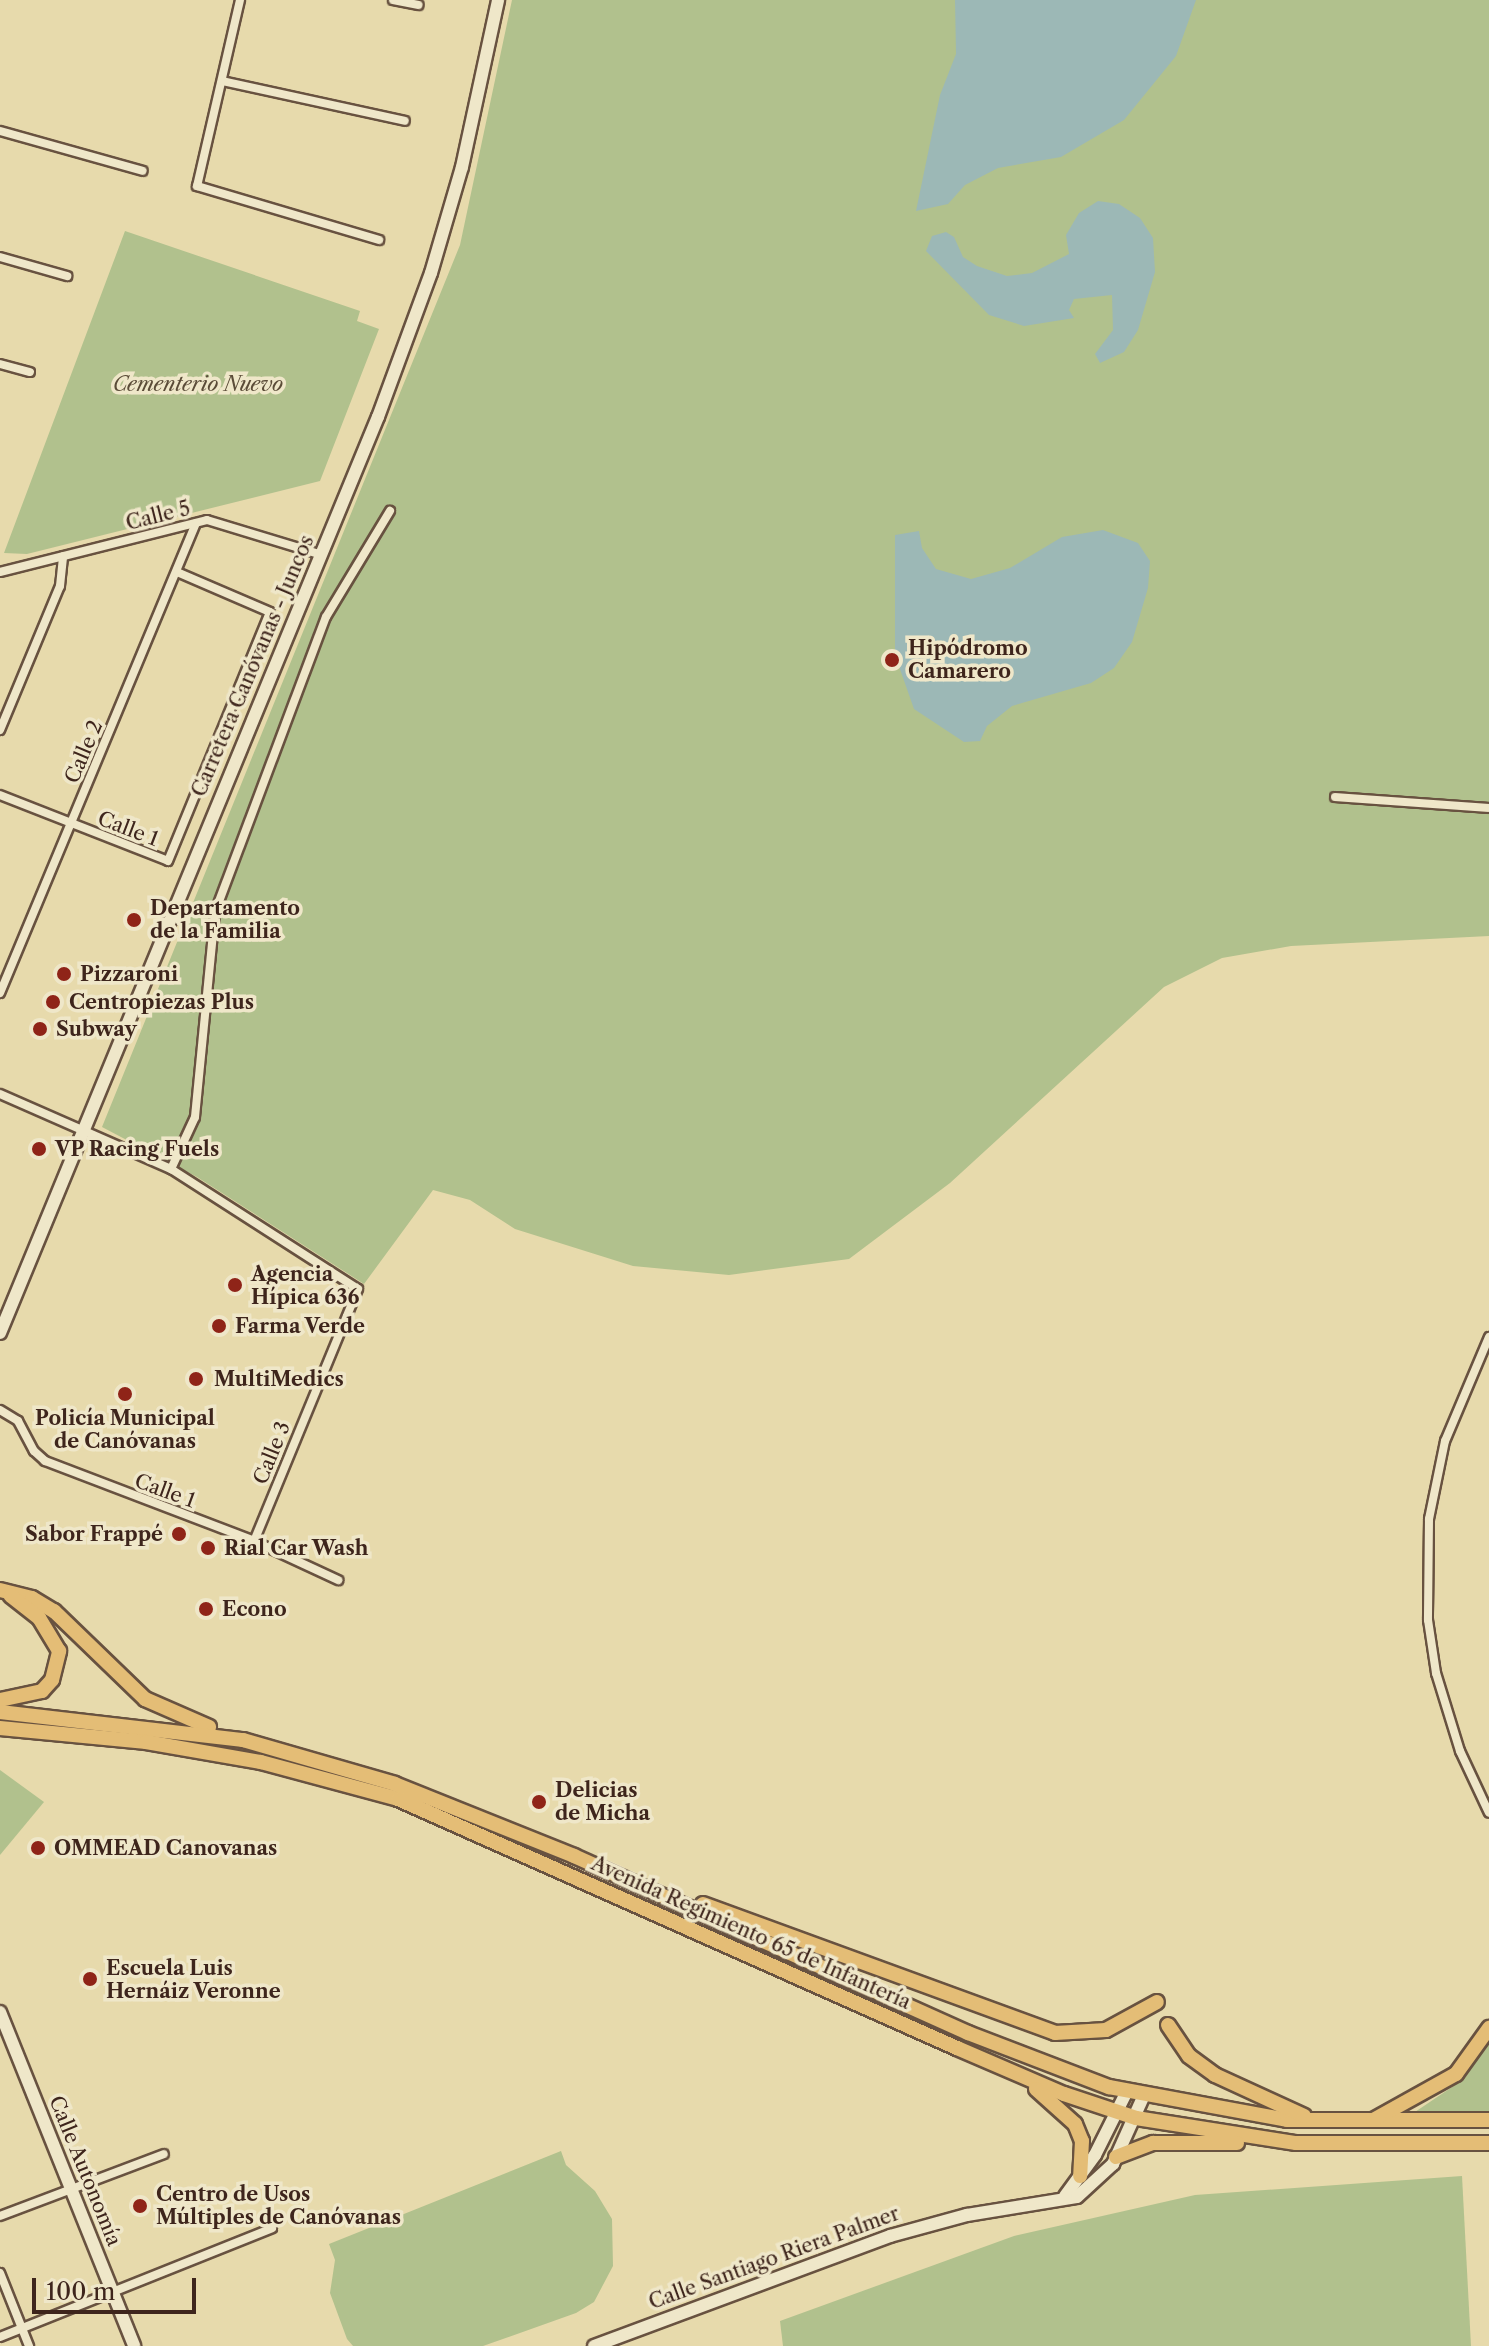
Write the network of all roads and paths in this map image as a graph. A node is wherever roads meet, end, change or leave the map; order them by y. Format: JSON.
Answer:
{"nodes":[{"id":1,"x":240,"y":0,"type":"edge"},
{"id":2,"x":393,"y":0,"type":"edge"},
{"id":3,"x":498,"y":0,"type":"edge"},
{"id":4,"x":419,"y":5,"type":"dead end"},
{"id":5,"x":222,"y":81,"type":"junction"},
{"id":6,"x":405,"y":121,"type":"dead end"},
{"id":7,"x":0,"y":131,"type":"edge"},
{"id":8,"x":143,"y":171,"type":"dead end"},
{"id":9,"x":379,"y":240,"type":"dead end"},
{"id":10,"x":0,"y":257,"type":"edge"},
{"id":11,"x":67,"y":276,"type":"dead end"},
{"id":12,"x":0,"y":364,"type":"edge"},
{"id":13,"x":30,"y":372,"type":"dead end"},
{"id":14,"x":390,"y":511,"type":"dead end"},
{"id":15,"x":196,"y":523,"type":"junction"},
{"id":16,"x":322,"y":555,"type":"junction"},
{"id":17,"x":63,"y":556,"type":"junction"},
{"id":18,"x":0,"y":572,"type":"edge"},
{"id":19,"x":177,"y":572,"type":"junction"},
{"id":20,"x":0,"y":730,"type":"edge"},
{"id":21,"x":0,"y":795,"type":"edge"},
{"id":22,"x":1335,"y":797,"type":"dead end"},
{"id":23,"x":1489,"y":808,"type":"edge"},
{"id":24,"x":72,"y":824,"type":"junction"},
{"id":25,"x":0,"y":993,"type":"edge"},
{"id":26,"x":0,"y":1094,"type":"edge"},
{"id":27,"x":82,"y":1131,"type":"junction"},
{"id":28,"x":171,"y":1169,"type":"junction"},
{"id":29,"x":0,"y":1333,"type":"edge"},
{"id":30,"x":1489,"y":1337,"type":"edge"},
{"id":31,"x":0,"y":1410,"type":"edge"},
{"id":32,"x":254,"y":1541,"type":"junction"},
{"id":33,"x":338,"y":1580,"type":"dead end"},
{"id":34,"x":4,"y":1591,"type":"edge"},
{"id":35,"x":0,"y":1700,"type":"edge"},
{"id":36,"x":0,"y":1712,"type":"edge"},
{"id":37,"x":0,"y":1728,"type":"edge"},
{"id":38,"x":243,"y":1740,"type":"junction"},
{"id":39,"x":1489,"y":1813,"type":"edge"},
{"id":40,"x":647,"y":1888,"type":"junction"},
{"id":41,"x":1157,"y":2002,"type":"dead end"},
{"id":42,"x":0,"y":2012,"type":"edge"},
{"id":43,"x":1168,"y":2025,"type":"dead end"},
{"id":44,"x":1489,"y":2028,"type":"edge"},
{"id":45,"x":1002,"y":2068,"type":"junction"},
{"id":46,"x":1127,"y":2091,"type":"junction"},
{"id":47,"x":1144,"y":2095,"type":"junction"},
{"id":48,"x":1118,"y":2113,"type":"junction"},
{"id":49,"x":1136,"y":2118,"type":"junction"},
{"id":50,"x":1489,"y":2120,"type":"edge"},
{"id":51,"x":1315,"y":2121,"type":"junction"},
{"id":52,"x":1369,"y":2122,"type":"junction"},
{"id":53,"x":1269,"y":2141,"type":"junction"},
{"id":54,"x":1489,"y":2143,"type":"edge"},
{"id":55,"x":164,"y":2154,"type":"dead end"},
{"id":56,"x":1116,"y":2157,"type":"junction"},
{"id":57,"x":1080,"y":2176,"type":"junction"},
{"id":58,"x":71,"y":2189,"type":"junction"},
{"id":59,"x":1065,"y":2196,"type":"junction"},
{"id":60,"x":0,"y":2216,"type":"edge"},
{"id":61,"x":272,"y":2228,"type":"dead end"},
{"id":62,"x":0,"y":2273,"type":"edge"},
{"id":63,"x":112,"y":2292,"type":"junction"},
{"id":64,"x":22,"y":2328,"type":"junction"},
{"id":65,"x":0,"y":2337,"type":"edge"},
{"id":66,"x":29,"y":2346,"type":"edge"},
{"id":67,"x":134,"y":2346,"type":"edge"},
{"id":68,"x":594,"y":2346,"type":"edge"}],
"edges":[{"from":1,"to":5,"type":"street"},
{"from":2,"to":4,"type":"street"},
{"from":3,"to":16,"type":"main road","name":"Carretera Canóvanas - Juncos"},
{"from":5,"to":6,"type":"street"},
{"from":5,"to":9,"type":"street"},
{"from":7,"to":8,"type":"street"},
{"from":10,"to":11,"type":"street"},
{"from":12,"to":13,"type":"street"},
{"from":14,"to":28,"type":"street"},
{"from":15,"to":16,"type":"street","name":"Calle 5"},
{"from":15,"to":17,"type":"street","name":"Calle 5"},
{"from":15,"to":19,"type":"street","name":"Calle 2"},
{"from":16,"to":27,"type":"main road","name":"Carretera Canóvanas - Juncos"},
{"from":17,"to":18,"type":"street","name":"Calle 5"},
{"from":17,"to":20,"type":"street"},
{"from":19,"to":24,"type":"street","name":"Calle 2"},
{"from":19,"to":24,"type":"street","name":"Calle 1"},
{"from":21,"to":24,"type":"street","name":"Calle 1"},
{"from":22,"to":23,"type":"street"},
{"from":24,"to":25,"type":"street","name":"Calle 2"},
{"from":26,"to":27,"type":"street"},
{"from":27,"to":28,"type":"street"},
{"from":27,"to":29,"type":"main road","name":"Carretera Canóvanas - Juncos"},
{"from":28,"to":32,"type":"street","name":"Calle 3"},
{"from":30,"to":39,"type":"street"},
{"from":31,"to":32,"type":"street","name":"Calle 1"},
{"from":32,"to":33,"type":"street","name":"Calle 1"},
{"from":34,"to":35,"type":"main road"},
{"from":34,"to":38,"type":"main road"},
{"from":36,"to":38,"type":"main road","name":"Avenida Regimiento 65 de Infantería"},
{"from":37,"to":45,"type":"main road","name":"Avenida Regimiento 65 de Infantería"},
{"from":38,"to":40,"type":"main road","name":"Avenida Regimiento 65 de Infantería"},
{"from":40,"to":41,"type":"main road"},
{"from":40,"to":46,"type":"main road","name":"Avenida Regimiento 65 de Infantería"},
{"from":42,"to":58,"type":"main road","name":"Calle Autonomía"},
{"from":43,"to":51,"type":"main road"},
{"from":44,"to":52,"type":"main road"},
{"from":45,"to":48,"type":"main road","name":"Avenida Regimiento 65 de Infantería"},
{"from":45,"to":57,"type":"main road"},
{"from":46,"to":47,"type":"main road","name":"Avenida Regimiento 65 de Infantería"},
{"from":46,"to":48,"type":"main road"},
{"from":47,"to":49,"type":"main road","name":"Calle Santiago Riera Palmer"},
{"from":47,"to":51,"type":"main road","name":"Avenida Regimiento 65 de Infantería"},
{"from":48,"to":49,"type":"main road","name":"Avenida Regimiento 65 de Infantería"},
{"from":48,"to":57,"type":"main road"},
{"from":49,"to":53,"type":"main road","name":"Avenida Regimiento 65 de Infantería"},
{"from":49,"to":56,"type":"main road","name":"Calle Santiago Riera Palmer"},
{"from":50,"to":52,"type":"main road","name":"Avenida Regimiento 65 de Infantería"},
{"from":51,"to":52,"type":"main road","name":"Avenida Regimiento 65 de Infantería"},
{"from":53,"to":54,"type":"main road","name":"Avenida Regimiento 65 de Infantería"},
{"from":53,"to":56,"type":"main road"},
{"from":55,"to":58,"type":"street"},
{"from":56,"to":59,"type":"main road","name":"Calle Santiago Riera Palmer"},
{"from":57,"to":59,"type":"main road"},
{"from":58,"to":60,"type":"street"},
{"from":58,"to":63,"type":"main road","name":"Calle Autonomía"},
{"from":59,"to":68,"type":"main road","name":"Calle Santiago Riera Palmer"},
{"from":61,"to":63,"type":"street"},
{"from":62,"to":64,"type":"street"},
{"from":63,"to":64,"type":"street"},
{"from":63,"to":67,"type":"main road","name":"Calle Autonomía"},
{"from":64,"to":65,"type":"street"},
{"from":64,"to":66,"type":"street"}]}
